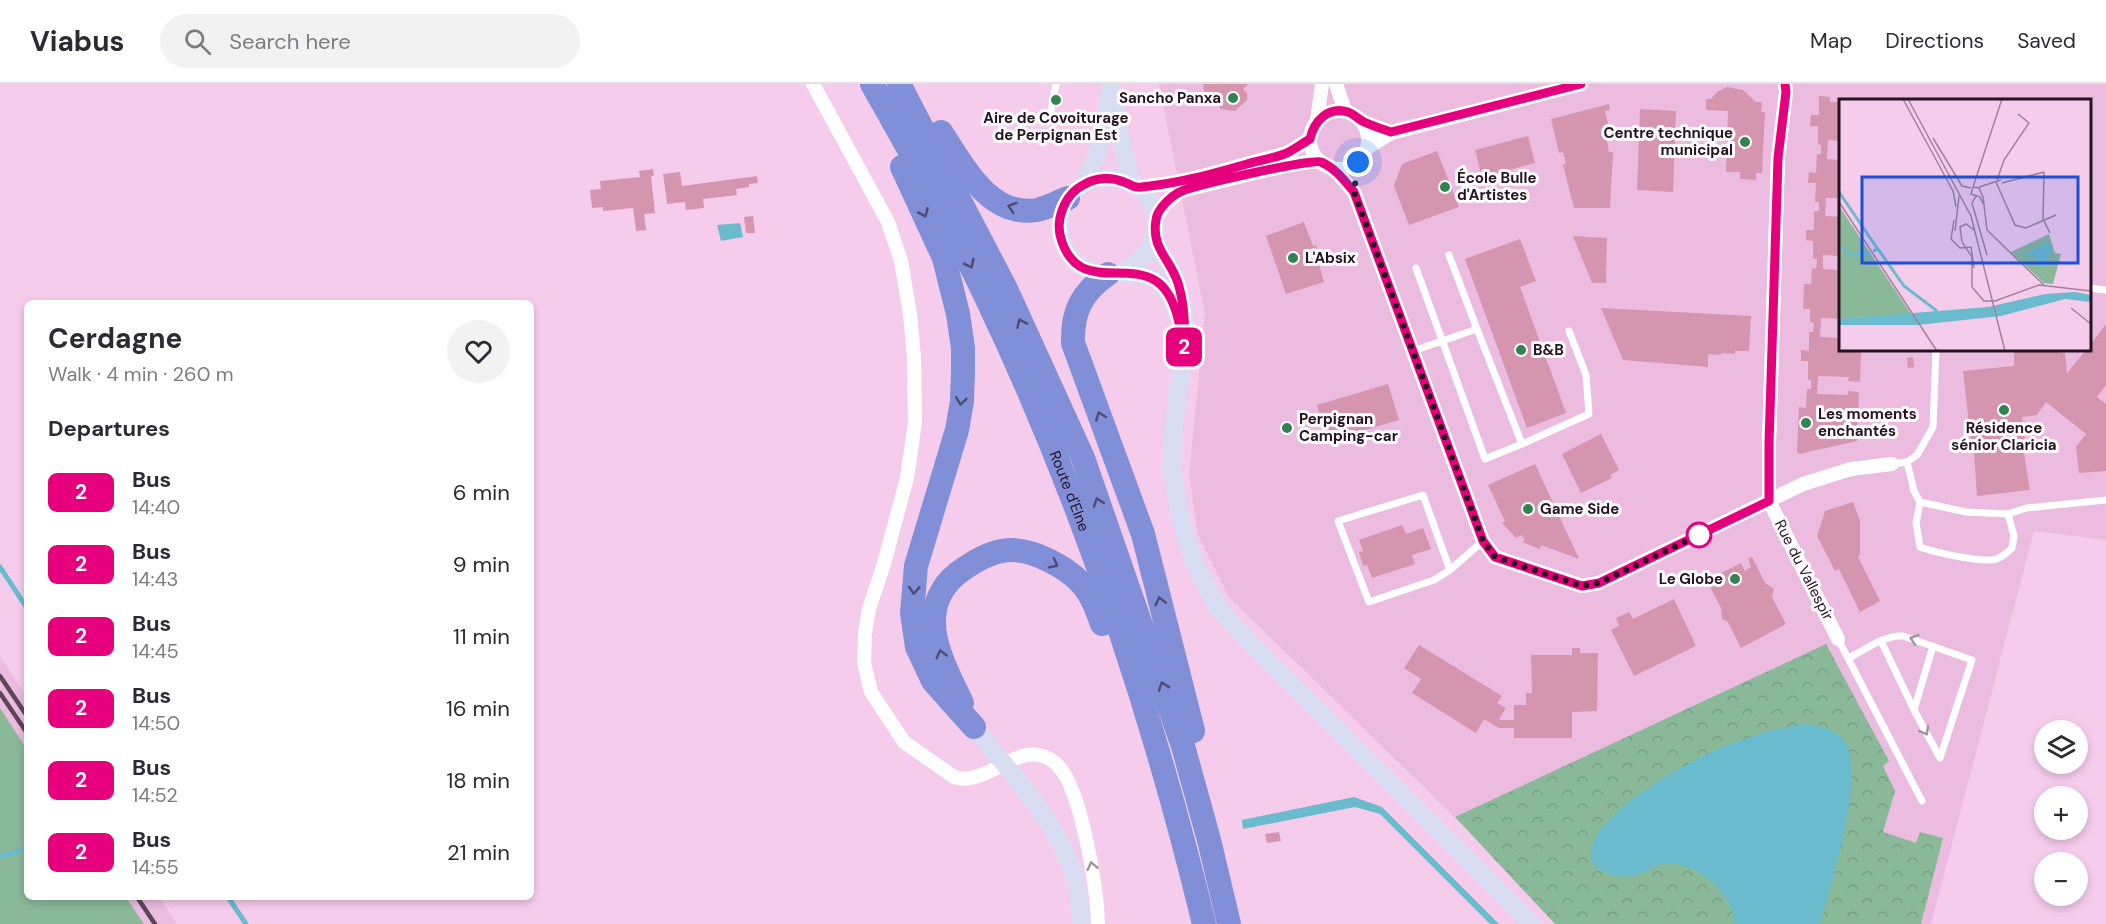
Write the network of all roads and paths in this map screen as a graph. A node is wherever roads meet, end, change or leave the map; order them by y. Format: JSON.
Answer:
{"nodes":[{"id":1,"x":813,"y":84,"type":"edge"},
{"id":2,"x":863,"y":84,"type":"edge"},
{"id":3,"x":872,"y":84,"type":"edge"},
{"id":4,"x":899,"y":84,"type":"edge"},
{"id":5,"x":914,"y":84,"type":"edge"},
{"id":6,"x":1056,"y":84,"type":"edge"},
{"id":7,"x":1113,"y":84,"type":"edge"},
{"id":8,"x":1322,"y":84,"type":"edge"},
{"id":9,"x":1336,"y":84,"type":"edge"},
{"id":10,"x":1581,"y":84,"type":"edge"},
{"id":11,"x":1785,"y":84,"type":"edge"},
{"id":12,"x":1051,"y":111,"type":"dead end"},
{"id":13,"x":1345,"y":111,"type":"junction"},
{"id":14,"x":1317,"y":120,"type":"junction"},
{"id":15,"x":1361,"y":121,"type":"junction"},
{"id":16,"x":1391,"y":132,"type":"junction"},
{"id":17,"x":1310,"y":139,"type":"junction"},
{"id":18,"x":1367,"y":148,"type":"junction"},
{"id":19,"x":1319,"y":161,"type":"junction"},
{"id":20,"x":1358,"y":162,"type":"junction"},
{"id":21,"x":1333,"y":168,"type":"junction"},
{"id":22,"x":1135,"y":186,"type":"junction"},
{"id":23,"x":1077,"y":191,"type":"junction"},
{"id":24,"x":1354,"y":192,"type":"junction"},
{"id":25,"x":1155,"y":219,"type":"junction"},
{"id":26,"x":1154,"y":239,"type":"junction"},
{"id":27,"x":1449,"y":255,"type":"dead end"},
{"id":28,"x":1416,"y":268,"type":"dead end"},
{"id":29,"x":1113,"y":274,"type":"junction"},
{"id":30,"x":2091,"y":288,"type":"edge"},
{"id":31,"x":2106,"y":290,"type":"edge"},
{"id":32,"x":1478,"y":329,"type":"junction"},
{"id":33,"x":1569,"y":331,"type":"dead end"},
{"id":34,"x":1444,"y":342,"type":"junction"},
{"id":35,"x":1184,"y":351,"type":"junction"},
{"id":36,"x":1413,"y":351,"type":"junction"},
{"id":37,"x":1936,"y":351,"type":"edge"},
{"id":38,"x":1522,"y":444,"type":"junction"},
{"id":39,"x":1907,"y":462,"type":"junction"},
{"id":40,"x":1892,"y":464,"type":"joint"},
{"id":41,"x":2106,"y":500,"type":"edge"},
{"id":42,"x":1769,"y":501,"type":"junction"},
{"id":43,"x":1920,"y":502,"type":"junction"},
{"id":44,"x":2008,"y":514,"type":"junction"},
{"id":45,"x":1483,"y":541,"type":"junction"},
{"id":46,"x":1450,"y":570,"type":"junction"},
{"id":47,"x":1838,"y":639,"type":"joint"},
{"id":48,"x":1881,"y":641,"type":"junction"},
{"id":49,"x":1933,"y":646,"type":"junction"},
{"id":50,"x":1849,"y":658,"type":"junction"},
{"id":51,"x":1914,"y":710,"type":"junction"},
{"id":52,"x":974,"y":727,"type":"junction"},
{"id":53,"x":1003,"y":764,"type":"junction"},
{"id":54,"x":1922,"y":801,"type":"dead end"},
{"id":55,"x":1082,"y":924,"type":"edge"},
{"id":56,"x":1098,"y":924,"type":"edge"},
{"id":57,"x":1193,"y":924,"type":"edge"},
{"id":58,"x":1204,"y":924,"type":"edge"},
{"id":59,"x":1229,"y":924,"type":"edge"},
{"id":60,"x":1234,"y":924,"type":"edge"},
{"id":61,"x":1532,"y":924,"type":"edge"}],
"edges":[{"from":1,"to":53,"type":"street"},
{"from":2,"to":52,"type":"highway","one_way":true},
{"from":3,"to":58,"type":"highway","name":"Route d'Elne","one_way":true},
{"from":59,"to":4,"type":"highway","name":"Route d'Elne","one_way":true},
{"from":23,"to":5,"type":"highway","one_way":true},
{"from":6,"to":12,"type":"lane"},
{"from":7,"to":22,"type":"main road"},
{"from":7,"to":23,"type":"main road"},
{"from":8,"to":14,"type":"street"},
{"from":9,"to":13,"type":"street"},
{"from":10,"to":16,"type":"street"},
{"from":11,"to":42,"type":"street"},
{"from":13,"to":14,"type":"street"},
{"from":13,"to":15,"type":"street"},
{"from":14,"to":17,"type":"street"},
{"from":15,"to":16,"type":"street"},
{"from":15,"to":18,"type":"street"},
{"from":16,"to":18,"type":"street"},
{"from":17,"to":19,"type":"street"},
{"from":17,"to":22,"type":"street"},
{"from":18,"to":20,"type":"street"},
{"from":19,"to":21,"type":"street"},
{"from":19,"to":25,"type":"street"},
{"from":20,"to":21,"type":"street"},
{"from":20,"to":24,"type":"street"},
{"from":21,"to":24,"type":"street"},
{"from":22,"to":23,"type":"main road"},
{"from":22,"to":25,"type":"main road"},
{"from":23,"to":29,"type":"main road"},
{"from":24,"to":36,"type":"street"},
{"from":25,"to":26,"type":"main road"},
{"from":26,"to":29,"type":"main road"},
{"from":26,"to":35,"type":"main road"},
{"from":27,"to":32,"type":"lane"},
{"from":28,"to":34,"type":"lane"},
{"from":29,"to":35,"type":"main road"},
{"from":60,"to":29,"type":"highway","one_way":true},
{"from":30,"to":31,"type":"lane"},
{"from":32,"to":34,"type":"lane"},
{"from":32,"to":38,"type":"lane"},
{"from":33,"to":38,"type":"lane"},
{"from":34,"to":36,"type":"lane"},
{"from":34,"to":38,"type":"lane"},
{"from":35,"to":61,"type":"main road"},
{"from":36,"to":45,"type":"street"},
{"from":37,"to":39,"type":"lane"},
{"from":39,"to":40,"type":"lane"},
{"from":39,"to":43,"type":"lane"},
{"from":40,"to":42,"type":"street"},
{"from":41,"to":44,"type":"lane"},
{"from":42,"to":45,"type":"street"},
{"from":42,"to":47,"type":"street","name":"Rue du Vallespir"},
{"from":43,"to":44,"type":"lane"},
{"from":43,"to":44,"type":"lane"},
{"from":45,"to":46,"type":"lane"},
{"from":46,"to":46,"type":"lane"},
{"from":47,"to":50,"type":"lane"},
{"from":49,"to":48,"type":"lane","one_way":true},
{"from":48,"to":50,"type":"lane"},
{"from":48,"to":51,"type":"lane"},
{"from":49,"to":51,"type":"lane"},
{"from":51,"to":49,"type":"lane","one_way":true},
{"from":50,"to":54,"type":"lane"},
{"from":52,"to":53,"type":"main road"},
{"from":52,"to":57,"type":"highway","one_way":true},
{"from":53,"to":55,"type":"main road"},
{"from":56,"to":53,"type":"street","one_way":true}]}
